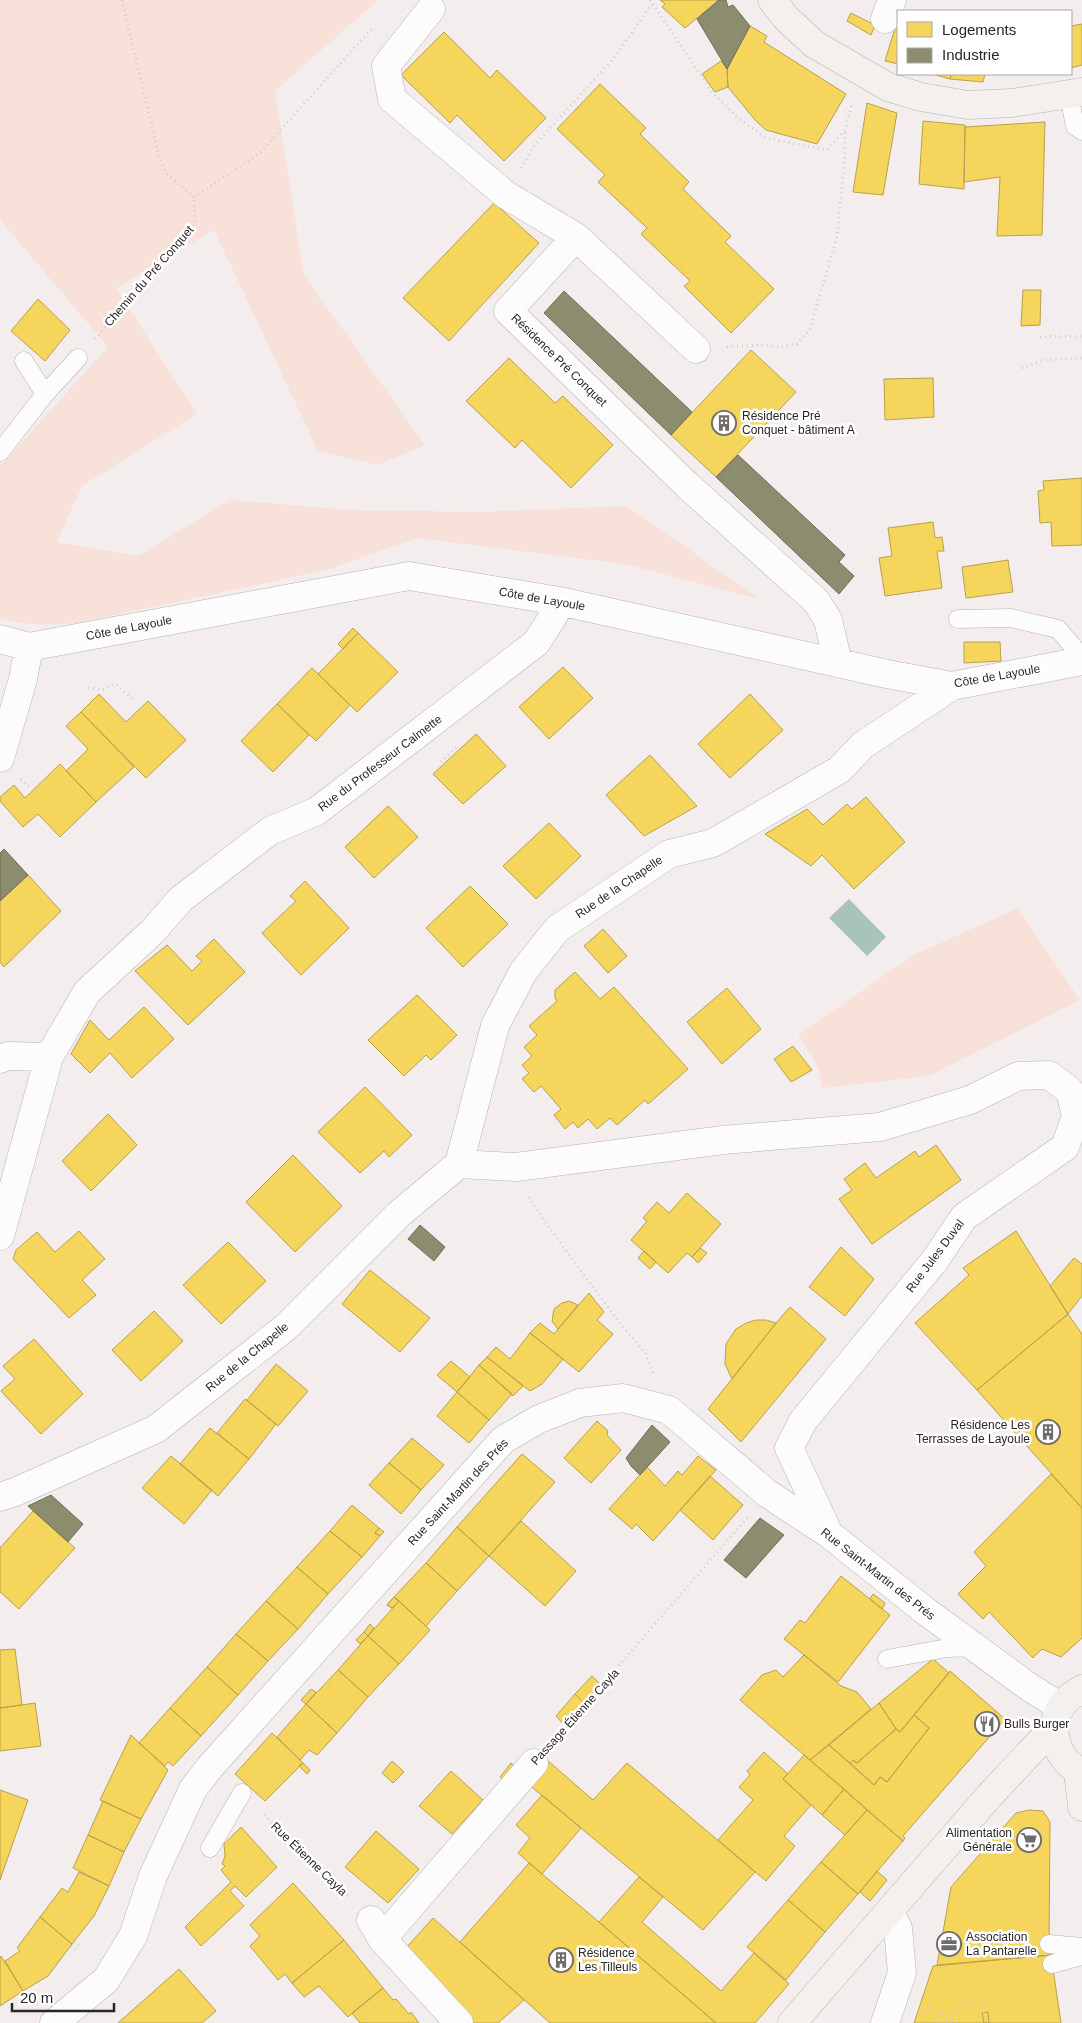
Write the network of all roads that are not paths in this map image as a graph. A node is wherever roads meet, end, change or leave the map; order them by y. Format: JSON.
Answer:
{"nodes":[{"id":1,"x":772,"y":0,"type":"edge"},
{"id":2,"x":431,"y":8,"type":"dead end"},
{"id":3,"x":1075,"y":94,"type":"edge"},
{"id":4,"x":1082,"y":131,"type":"edge"},
{"id":5,"x":576,"y":237,"type":"junction"},
{"id":6,"x":696,"y":350,"type":"dead end"},
{"id":7,"x":78,"y":358,"type":"road end"},
{"id":8,"x":24,"y":361,"type":"dead end"},
{"id":9,"x":45,"y":394,"type":"junction"},
{"id":10,"x":0,"y":452,"type":"edge"},
{"id":11,"x":559,"y":601,"type":"junction"},
{"id":12,"x":958,"y":619,"type":"dead end"},
{"id":13,"x":0,"y":639,"type":"edge"},
{"id":14,"x":29,"y":647,"type":"junction"},
{"id":15,"x":1082,"y":657,"type":"edge"},
{"id":16,"x":1082,"y":661,"type":"edge"},
{"id":17,"x":838,"y":663,"type":"junction"},
{"id":18,"x":952,"y":686,"type":"junction"},
{"id":19,"x":0,"y":758,"type":"edge"},
{"id":20,"x":49,"y":1057,"type":"junction"},
{"id":21,"x":0,"y":1059,"type":"edge"},
{"id":22,"x":459,"y":1164,"type":"junction"},
{"id":23,"x":0,"y":1236,"type":"edge"},
{"id":24,"x":0,"y":1497,"type":"edge"},
{"id":25,"x":828,"y":1534,"type":"junction"},
{"id":26,"x":976,"y":1648,"type":"junction"},
{"id":27,"x":887,"y":1659,"type":"dead end"},
{"id":28,"x":1082,"y":1689,"type":"edge"},
{"id":29,"x":1058,"y":1716,"type":"junction"},
{"id":30,"x":534,"y":1763,"type":"road end"},
{"id":31,"x":1074,"y":1766,"type":"edge"},
{"id":32,"x":1001,"y":1784,"type":"junction"},
{"id":33,"x":242,"y":1793,"type":"dead end"},
{"id":34,"x":1082,"y":1807,"type":"edge"},
{"id":35,"x":210,"y":1848,"type":"dead end"},
{"id":36,"x":889,"y":1912,"type":"junction"},
{"id":37,"x":1049,"y":1944,"type":"dead end"},
{"id":38,"x":1082,"y":1947,"type":"edge"},
{"id":39,"x":1082,"y":1956,"type":"edge"},
{"id":40,"x":1052,"y":1964,"type":"dead end"},
{"id":41,"x":54,"y":2023,"type":"edge"},
{"id":42,"x":459,"y":2023,"type":"edge"},
{"id":43,"x":792,"y":2023,"type":"edge"},
{"id":44,"x":885,"y":2023,"type":"edge"}],
"edges":[{"from":1,"to":3,"type":"street"},
{"from":2,"to":5,"type":"street"},
{"from":3,"to":4,"type":"lane"},
{"from":5,"to":6,"type":"street"},
{"from":5,"to":17,"type":"street","name":"Résidence Pré Conquet"},
{"from":7,"to":9,"type":"lane"},
{"from":8,"to":9,"type":"lane"},
{"from":9,"to":10,"type":"lane"},
{"from":11,"to":14,"type":"street","name":"Côte de Layoule"},
{"from":11,"to":17,"type":"street","name":"Côte de Layoule"},
{"from":11,"to":20,"type":"street","name":"Rue du Professeur Calmette"},
{"from":12,"to":15,"type":"lane"},
{"from":13,"to":14,"type":"street","name":"Côte de Layoule"},
{"from":14,"to":19,"type":"street"},
{"from":16,"to":18,"type":"street","name":"Côte de Layoule"},
{"from":17,"to":18,"type":"street","name":"Côte de Layoule"},
{"from":18,"to":22,"type":"street","name":"Rue de la Chapelle"},
{"from":20,"to":21,"type":"street"},
{"from":20,"to":23,"type":"street","name":"Rue du Professeur Calmette"},
{"from":22,"to":24,"type":"street","name":"Rue de la Chapelle"},
{"from":22,"to":25,"type":"street","name":"Rue Jules Duval"},
{"from":25,"to":26,"type":"street","name":"Rue Saint-Martin des Prés"},
{"from":25,"to":41,"type":"street","name":"Rue Saint-Martin des Prés"},
{"from":26,"to":27,"type":"lane"},
{"from":26,"to":29,"type":"street","name":"Rue Saint-Martin des Prés"},
{"from":28,"to":29,"type":"street"},
{"from":29,"to":31,"type":"street"},
{"from":29,"to":32,"type":"street"},
{"from":30,"to":42,"type":"street","name":"Passage Étienne Cayla"},
{"from":31,"to":32,"type":"street"},
{"from":31,"to":34,"type":"street"},
{"from":32,"to":36,"type":"street"},
{"from":33,"to":35,"type":"lane"},
{"from":36,"to":43,"type":"street"},
{"from":36,"to":44,"type":"street"},
{"from":37,"to":38,"type":"lane"},
{"from":39,"to":40,"type":"lane"}]}
